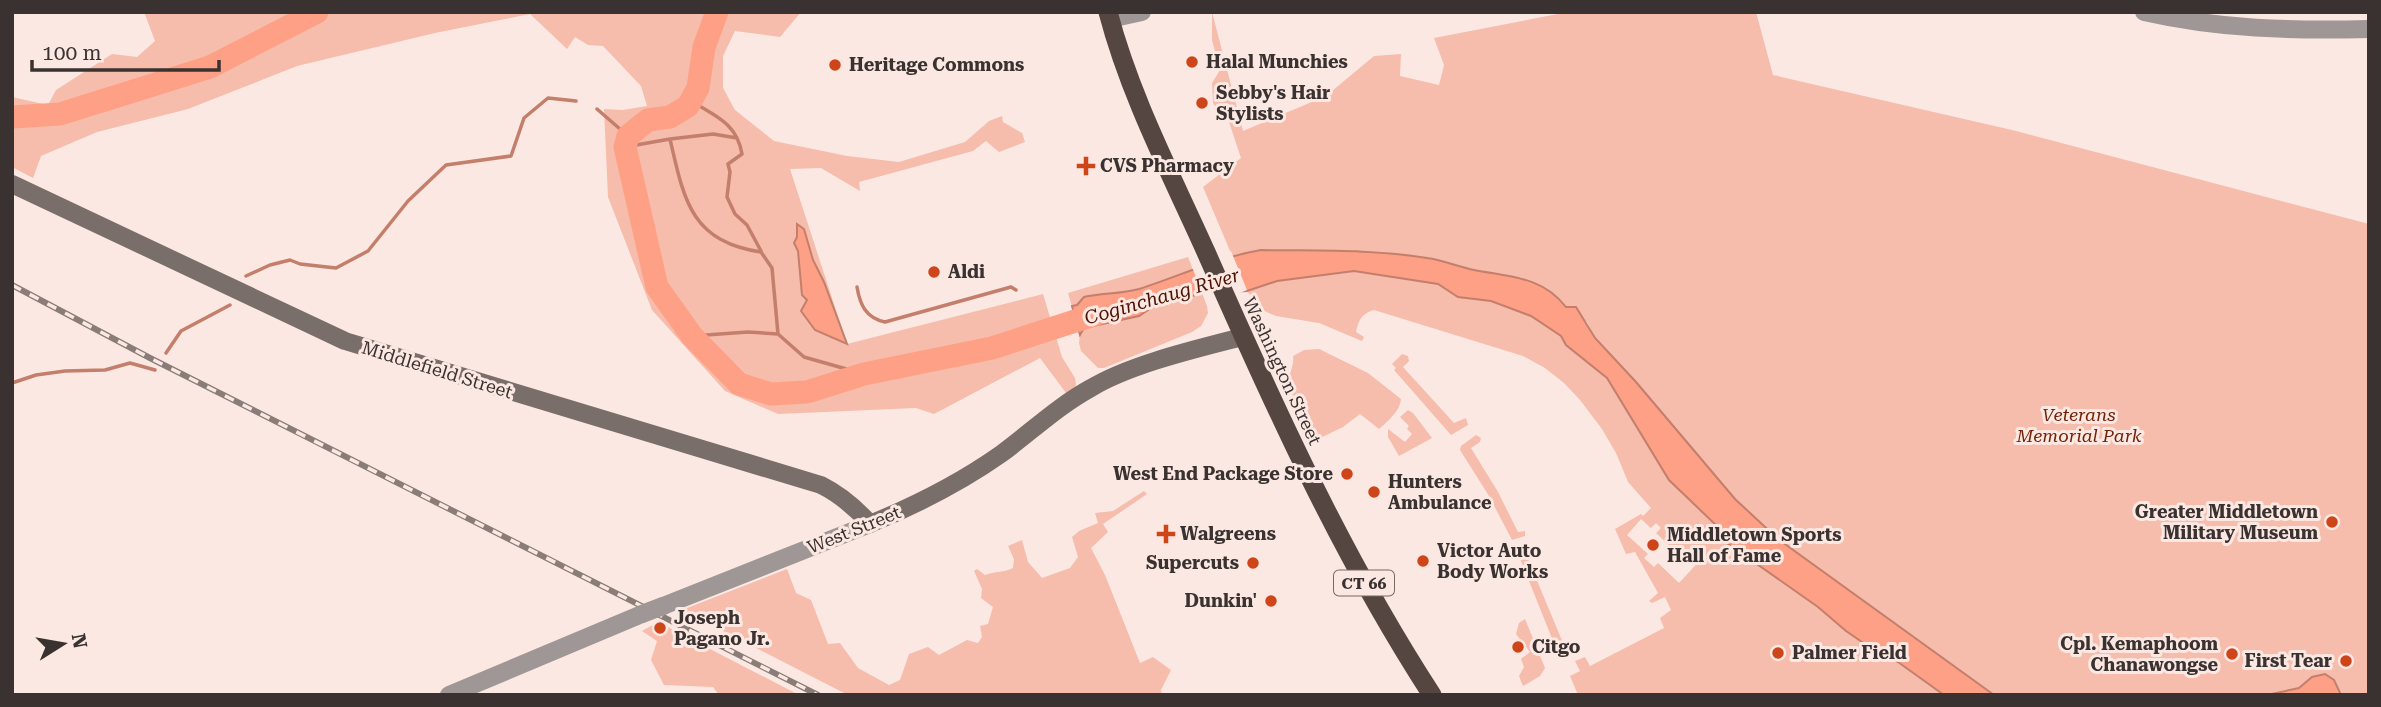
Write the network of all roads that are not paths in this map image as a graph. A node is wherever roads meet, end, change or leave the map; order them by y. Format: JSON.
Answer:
{"nodes":[{"id":1,"x":1142,"y":12,"type":"edge"},
{"id":2,"x":2144,"y":12,"type":"edge"},
{"id":3,"x":1109,"y":16,"type":"edge"},
{"id":4,"x":2369,"y":29,"type":"edge"},
{"id":5,"x":12,"y":184,"type":"edge"},
{"id":6,"x":1242,"y":337,"type":"junction"},
{"id":7,"x":870,"y":524,"type":"junction"},
{"id":8,"x":449,"y":695,"type":"edge"},
{"id":9,"x":1432,"y":695,"type":"edge"}],
"edges":[{"from":1,"to":3,"type":"street"},
{"from":2,"to":4,"type":"street"},
{"from":3,"to":6,"type":"highway","name":"Washington Street","number":"CT 66"},
{"from":5,"to":7,"type":"main road","name":"Middlefield Street"},
{"from":6,"to":7,"type":"main road","name":"West Street"},
{"from":6,"to":9,"type":"highway","name":"Washington Street","number":"CT 66"},
{"from":7,"to":8,"type":"street","name":"West Street","bridge":true}]}
